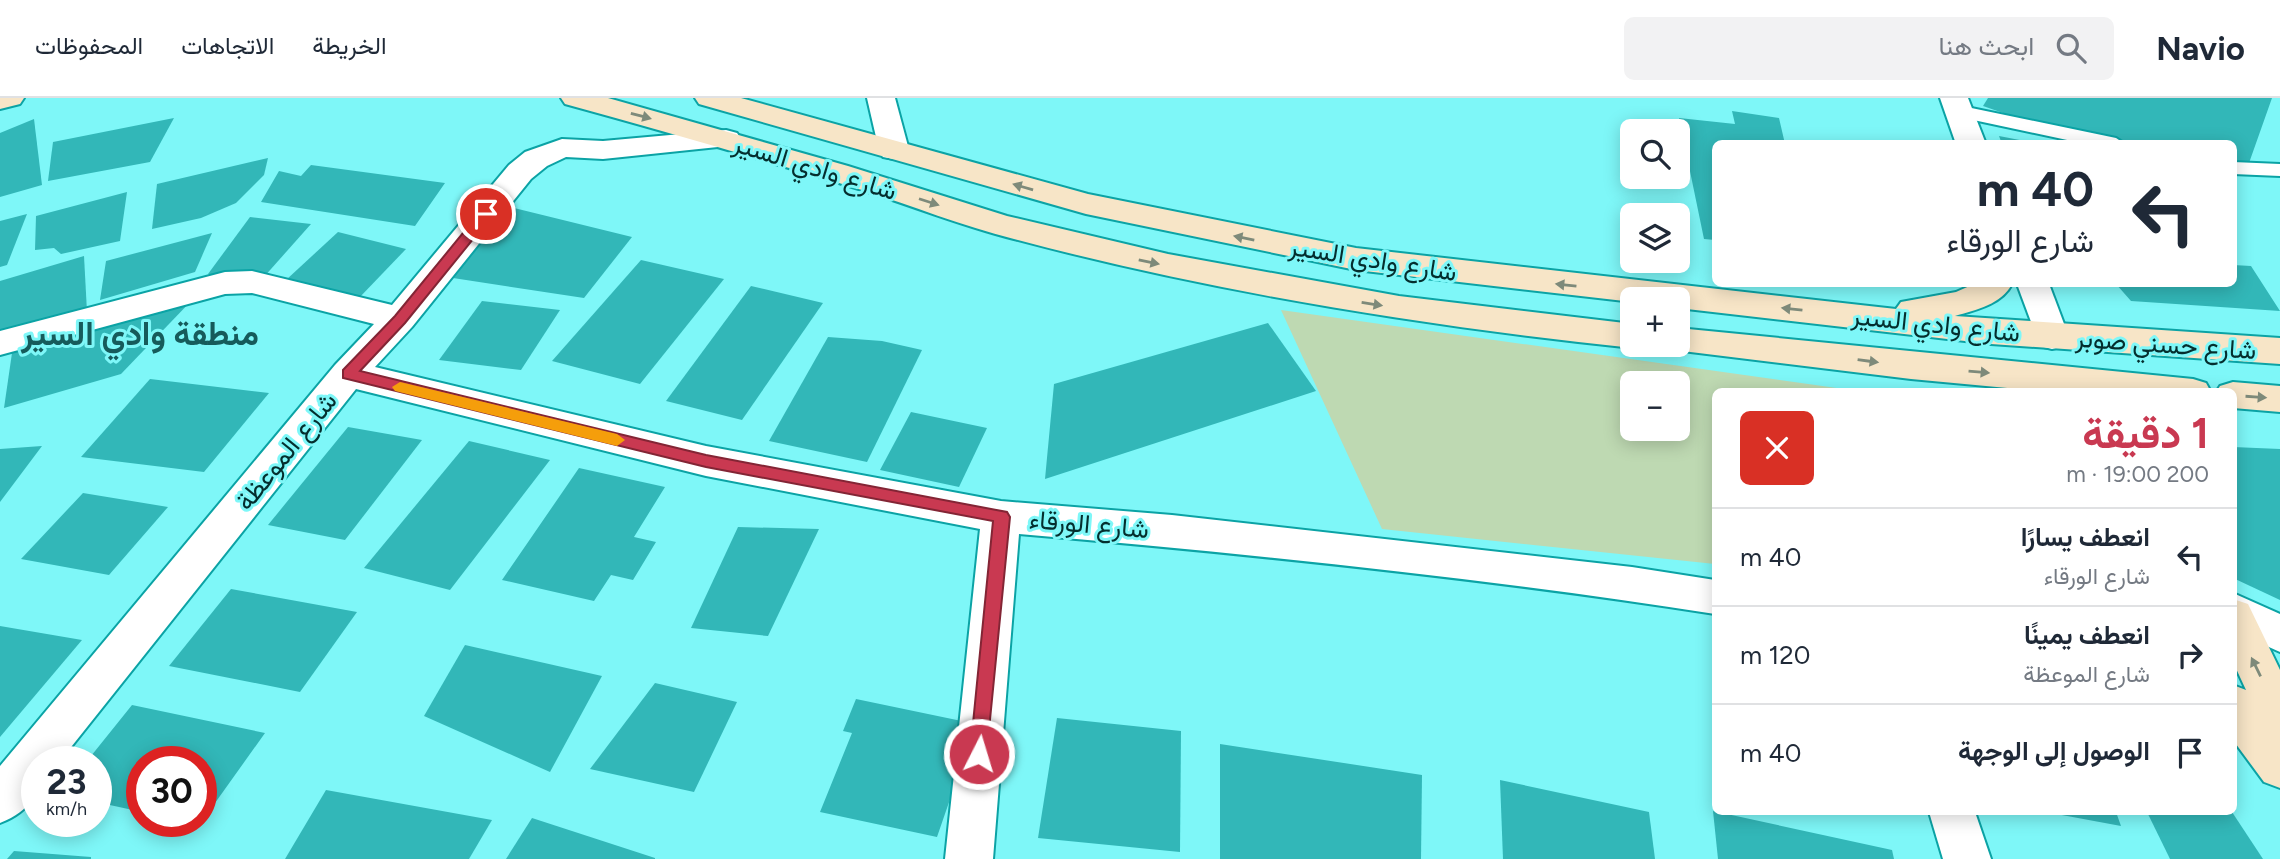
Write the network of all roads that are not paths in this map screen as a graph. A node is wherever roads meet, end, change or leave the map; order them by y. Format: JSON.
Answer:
{"nodes":[{"id":1,"x":10,"y":98,"type":"edge"},
{"id":2,"x":575,"y":98,"type":"edge"},
{"id":3,"x":709,"y":98,"type":"edge"},
{"id":4,"x":881,"y":98,"type":"edge"},
{"id":5,"x":0,"y":100,"type":"edge"},
{"id":6,"x":1955,"y":104,"type":"edge"},
{"id":7,"x":726,"y":139,"type":"junction"},
{"id":8,"x":1969,"y":140,"type":"edge"},
{"id":9,"x":2100,"y":140,"type":"edge"},
{"id":10,"x":894,"y":150,"type":"junction"},
{"id":11,"x":2237,"y":168,"type":"edge"},
{"id":12,"x":2280,"y":170,"type":"edge"},
{"id":13,"x":1993,"y":287,"type":"edge"},
{"id":14,"x":2034,"y":287,"type":"edge"},
{"id":15,"x":1860,"y":316,"type":"junction"},
{"id":16,"x":400,"y":320,"type":"junction"},
{"id":17,"x":1620,"y":335,"type":"edge"},
{"id":18,"x":2052,"y":337,"type":"junction"},
{"id":19,"x":1690,"y":341,"type":"edge"},
{"id":20,"x":0,"y":343,"type":"edge"},
{"id":21,"x":2280,"y":351,"type":"edge"},
{"id":22,"x":348,"y":374,"type":"junction"},
{"id":23,"x":2065,"y":388,"type":"edge"},
{"id":24,"x":2073,"y":388,"type":"edge"},
{"id":25,"x":2237,"y":395,"type":"edge"},
{"id":26,"x":2280,"y":399,"type":"edge"},
{"id":27,"x":1002,"y":517,"type":"junction"},
{"id":28,"x":1712,"y":597,"type":"edge"},
{"id":29,"x":2237,"y":613,"type":"edge"},
{"id":30,"x":2237,"y":625,"type":"edge"},
{"id":31,"x":2280,"y":634,"type":"edge"},
{"id":32,"x":2237,"y":710,"type":"edge"},
{"id":33,"x":2280,"y":716,"type":"edge"},
{"id":34,"x":2280,"y":767,"type":"edge"},
{"id":35,"x":0,"y":802,"type":"edge"},
{"id":36,"x":1953,"y":815,"type":"edge"},
{"id":37,"x":969,"y":859,"type":"edge"},
{"id":38,"x":1967,"y":859,"type":"edge"}],
"edges":[{"from":1,"to":5,"type":"main road"},
{"from":2,"to":7,"type":"main road","name":"شارع وادي السير","one_way":true},
{"from":3,"to":10,"type":"main road","name":"شارع وادي السير"},
{"from":4,"to":10,"type":"street"},
{"from":6,"to":8,"type":"street"},
{"from":6,"to":9,"type":"lane"},
{"from":7,"to":16,"type":"street","name":"شارع الموعظة"},
{"from":7,"to":17,"type":"main road","name":"شارع وادي السير","one_way":true},
{"from":15,"to":10,"type":"main road","name":"شارع وادي السير","one_way":true},
{"from":11,"to":12,"type":"lane"},
{"from":13,"to":15,"type":"main road"},
{"from":14,"to":18,"type":"street"},
{"from":15,"to":18,"type":"main road","name":"شارع وادي السير"},
{"from":16,"to":20,"type":"street"},
{"from":16,"to":22,"type":"street","name":"شارع الموعظة"},
{"from":18,"to":21,"type":"main road","name":"شارع حسني صوبر"},
{"from":18,"to":24,"type":"main road"},
{"from":19,"to":23,"type":"main road","name":"شارع وادي السير","one_way":true},
{"from":22,"to":27,"type":"street","name":"شارع الورقاء"},
{"from":22,"to":35,"type":"street","name":"شارع الموعظة"},
{"from":25,"to":26,"type":"main road","name":"شارع حسني صوبر","one_way":true},
{"from":27,"to":28,"type":"street","name":"شارع الورقاء"},
{"from":27,"to":37,"type":"street"},
{"from":29,"to":31,"type":"street"},
{"from":33,"to":30,"type":"main road","one_way":true},
{"from":32,"to":34,"type":"main road"},
{"from":36,"to":38,"type":"street"}]}
